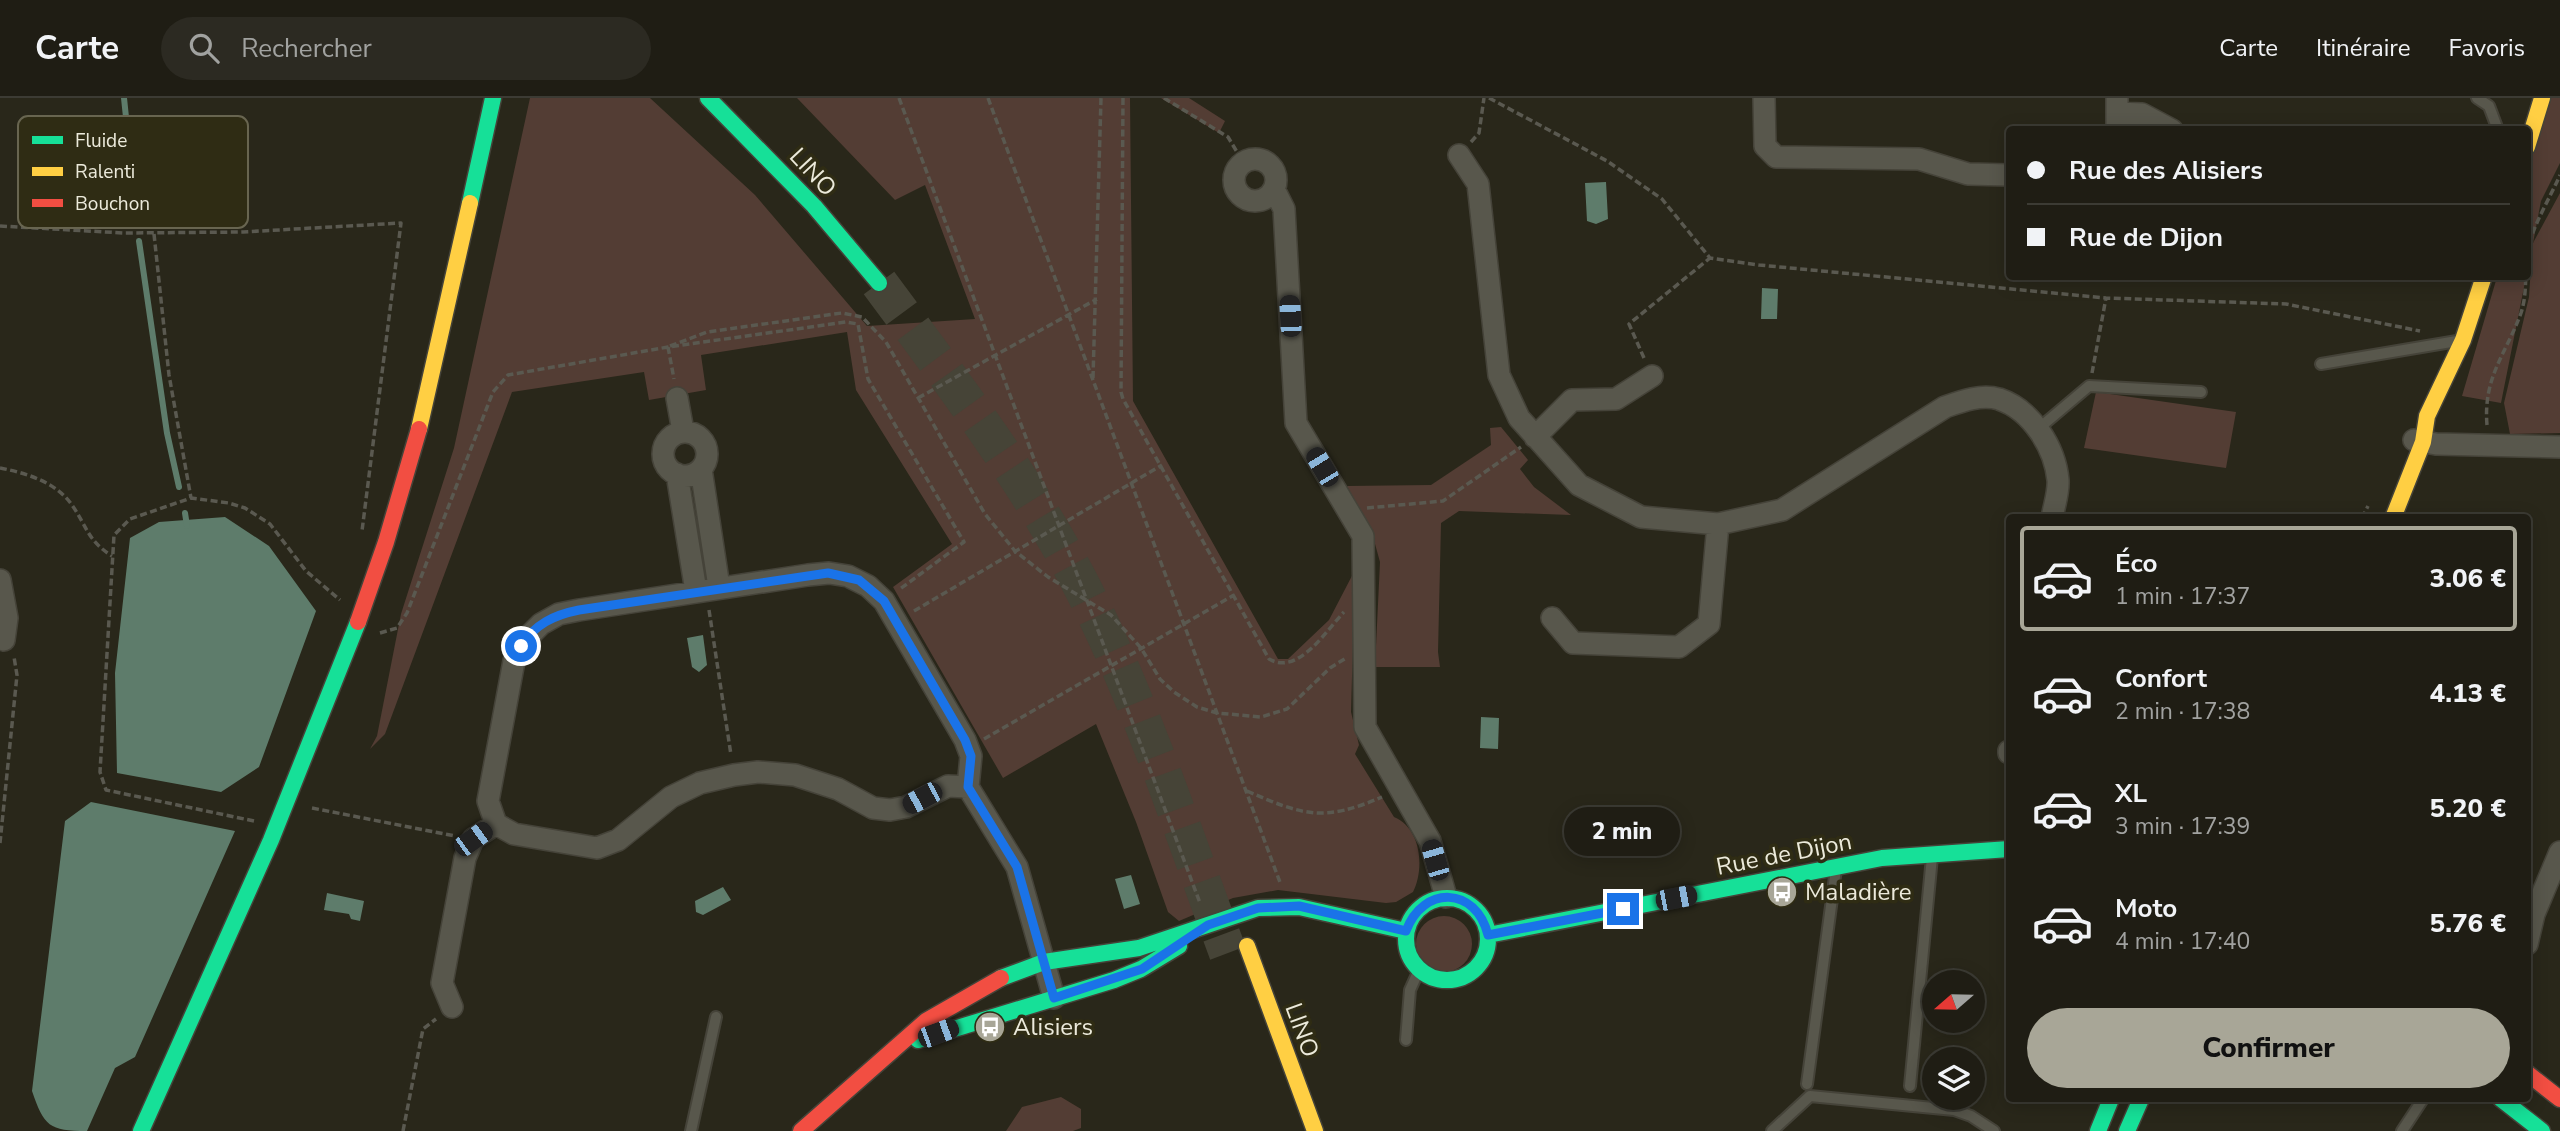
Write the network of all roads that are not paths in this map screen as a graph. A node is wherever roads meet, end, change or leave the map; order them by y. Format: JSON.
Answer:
{"nodes":[{"id":1,"x":493,"y":98,"type":"edge"},
{"id":2,"x":708,"y":98,"type":"edge"},
{"id":3,"x":1764,"y":98,"type":"edge"},
{"id":4,"x":2477,"y":98,"type":"edge"},
{"id":5,"x":2540,"y":105,"type":"edge"},
{"id":6,"x":2117,"y":114,"type":"edge"},
{"id":7,"x":2164,"y":126,"type":"edge"},
{"id":8,"x":2496,"y":126,"type":"edge"},
{"id":9,"x":2531,"y":134,"type":"edge"},
{"id":10,"x":1459,"y":155,"type":"road end"},
{"id":11,"x":2006,"y":175,"type":"edge"},
{"id":12,"x":1274,"y":189,"type":"junction"},
{"id":13,"x":2483,"y":280,"type":"edge"},
{"id":14,"x":879,"y":283,"type":"tunnel mouth"},
{"id":15,"x":2463,"y":340,"type":"junction"},
{"id":16,"x":2320,"y":364,"type":"dead end"},
{"id":17,"x":1652,"y":376,"type":"road end"},
{"id":18,"x":2202,"y":392,"type":"dead end"},
{"id":19,"x":677,"y":398,"type":"road end"},
{"id":20,"x":2038,"y":429,"type":"junction"},
{"id":21,"x":683,"y":431,"type":"junction"},
{"id":22,"x":1535,"y":437,"type":"junction"},
{"id":23,"x":2417,"y":440,"type":"junction"},
{"id":24,"x":2560,"y":447,"type":"edge"},
{"id":25,"x":701,"y":469,"type":"junction"},
{"id":26,"x":677,"y":474,"type":"junction"},
{"id":27,"x":2393,"y":475,"type":"dead end"},
{"id":28,"x":2053,"y":514,"type":"edge"},
{"id":29,"x":2394,"y":514,"type":"edge"},
{"id":30,"x":1718,"y":524,"type":"junction"},
{"id":31,"x":0,"y":580,"type":"edge"},
{"id":32,"x":707,"y":589,"type":"junction"},
{"id":33,"x":1552,"y":618,"type":"dead end"},
{"id":34,"x":4,"y":640,"type":"road end"},
{"id":35,"x":968,"y":787,"type":"junction"},
{"id":36,"x":496,"y":824,"type":"junction"},
{"id":37,"x":2006,"y":849,"type":"edge"},
{"id":38,"x":2560,"y":852,"type":"edge"},
{"id":39,"x":1932,"y":854,"type":"junction"},
{"id":40,"x":1836,"y":867,"type":"junction"},
{"id":41,"x":1446,"y":897,"type":"junction"},
{"id":42,"x":1208,"y":925,"type":"junction"},
{"id":43,"x":2531,"y":927,"type":"edge"},
{"id":44,"x":1406,"y":931,"type":"junction"},
{"id":45,"x":1488,"y":935,"type":"junction"},
{"id":46,"x":1247,"y":946,"type":"tunnel mouth"},
{"id":47,"x":1044,"y":962,"type":"junction"},
{"id":48,"x":1419,"y":970,"type":"junction"},
{"id":49,"x":1054,"y":998,"type":"junction"},
{"id":50,"x":452,"y":1007,"type":"road end"},
{"id":51,"x":716,"y":1017,"type":"dead end"},
{"id":52,"x":1406,"y":1041,"type":"dead end"},
{"id":53,"x":898,"y":1047,"type":"junction"},
{"id":54,"x":2531,"y":1076,"type":"edge"},
{"id":55,"x":1807,"y":1084,"type":"dead end"},
{"id":56,"x":1910,"y":1086,"type":"dead end"},
{"id":57,"x":2560,"y":1099,"type":"edge"},
{"id":58,"x":2110,"y":1102,"type":"edge"},
{"id":59,"x":2140,"y":1102,"type":"edge"},
{"id":60,"x":2421,"y":1102,"type":"edge"},
{"id":61,"x":2505,"y":1102,"type":"edge"},
{"id":62,"x":141,"y":1131,"type":"edge"},
{"id":63,"x":691,"y":1131,"type":"edge"},
{"id":64,"x":801,"y":1131,"type":"edge"},
{"id":65,"x":1315,"y":1131,"type":"edge"},
{"id":66,"x":1772,"y":1131,"type":"edge"},
{"id":67,"x":1994,"y":1131,"type":"edge"},
{"id":68,"x":2098,"y":1131,"type":"edge"},
{"id":69,"x":2126,"y":1131,"type":"edge"},
{"id":70,"x":2402,"y":1131,"type":"edge"},
{"id":71,"x":2542,"y":1131,"type":"edge"}],
"edges":[{"from":1,"to":62,"type":"main road"},
{"from":2,"to":14,"type":"main road","name":"LINO"},
{"from":3,"to":11,"type":"street"},
{"from":4,"to":8,"type":"lane"},
{"from":5,"to":9,"type":"main road"},
{"from":6,"to":7,"type":"street"},
{"from":10,"to":22,"type":"street"},
{"from":12,"to":12,"type":"street"},
{"from":12,"to":41,"type":"street"},
{"from":13,"to":15,"type":"main road"},
{"from":15,"to":16,"type":"lane"},
{"from":15,"to":23,"type":"main road"},
{"from":17,"to":22,"type":"street"},
{"from":18,"to":20,"type":"lane"},
{"from":19,"to":21,"type":"street"},
{"from":20,"to":28,"type":"street"},
{"from":20,"to":30,"type":"street"},
{"from":21,"to":25,"type":"street"},
{"from":21,"to":26,"type":"street"},
{"from":22,"to":30,"type":"street"},
{"from":23,"to":24,"type":"street"},
{"from":23,"to":27,"type":"main road"},
{"from":23,"to":29,"type":"main road"},
{"from":25,"to":26,"type":"street"},
{"from":25,"to":32,"type":"street"},
{"from":26,"to":32,"type":"street"},
{"from":30,"to":33,"type":"street"},
{"from":31,"to":34,"type":"street"},
{"from":32,"to":35,"type":"street"},
{"from":32,"to":36,"type":"street"},
{"from":35,"to":36,"type":"street"},
{"from":35,"to":47,"type":"street"},
{"from":36,"to":50,"type":"street"},
{"from":37,"to":39,"type":"main road","name":"Rue de Dijon"},
{"from":38,"to":43,"type":"street"},
{"from":39,"to":40,"type":"main road","name":"Rue de Dijon"},
{"from":39,"to":56,"type":"lane"},
{"from":40,"to":45,"type":"main road","name":"Rue de Dijon"},
{"from":40,"to":55,"type":"lane"},
{"from":41,"to":44,"type":"main road"},
{"from":41,"to":45,"type":"main road"},
{"from":42,"to":44,"type":"main road"},
{"from":42,"to":47,"type":"main road"},
{"from":42,"to":49,"type":"main road"},
{"from":44,"to":48,"type":"main road"},
{"from":45,"to":48,"type":"main road"},
{"from":46,"to":65,"type":"main road","name":"LINO"},
{"from":47,"to":49,"type":"street"},
{"from":47,"to":53,"type":"main road"},
{"from":48,"to":52,"type":"lane"},
{"from":49,"to":53,"type":"main road"},
{"from":51,"to":63,"type":"lane"},
{"from":53,"to":64,"type":"main road"},
{"from":54,"to":57,"type":"main road"},
{"from":58,"to":68,"type":"main road"},
{"from":59,"to":69,"type":"main road"},
{"from":60,"to":70,"type":"lane"},
{"from":61,"to":71,"type":"main road"},
{"from":66,"to":67,"type":"lane"}]}
